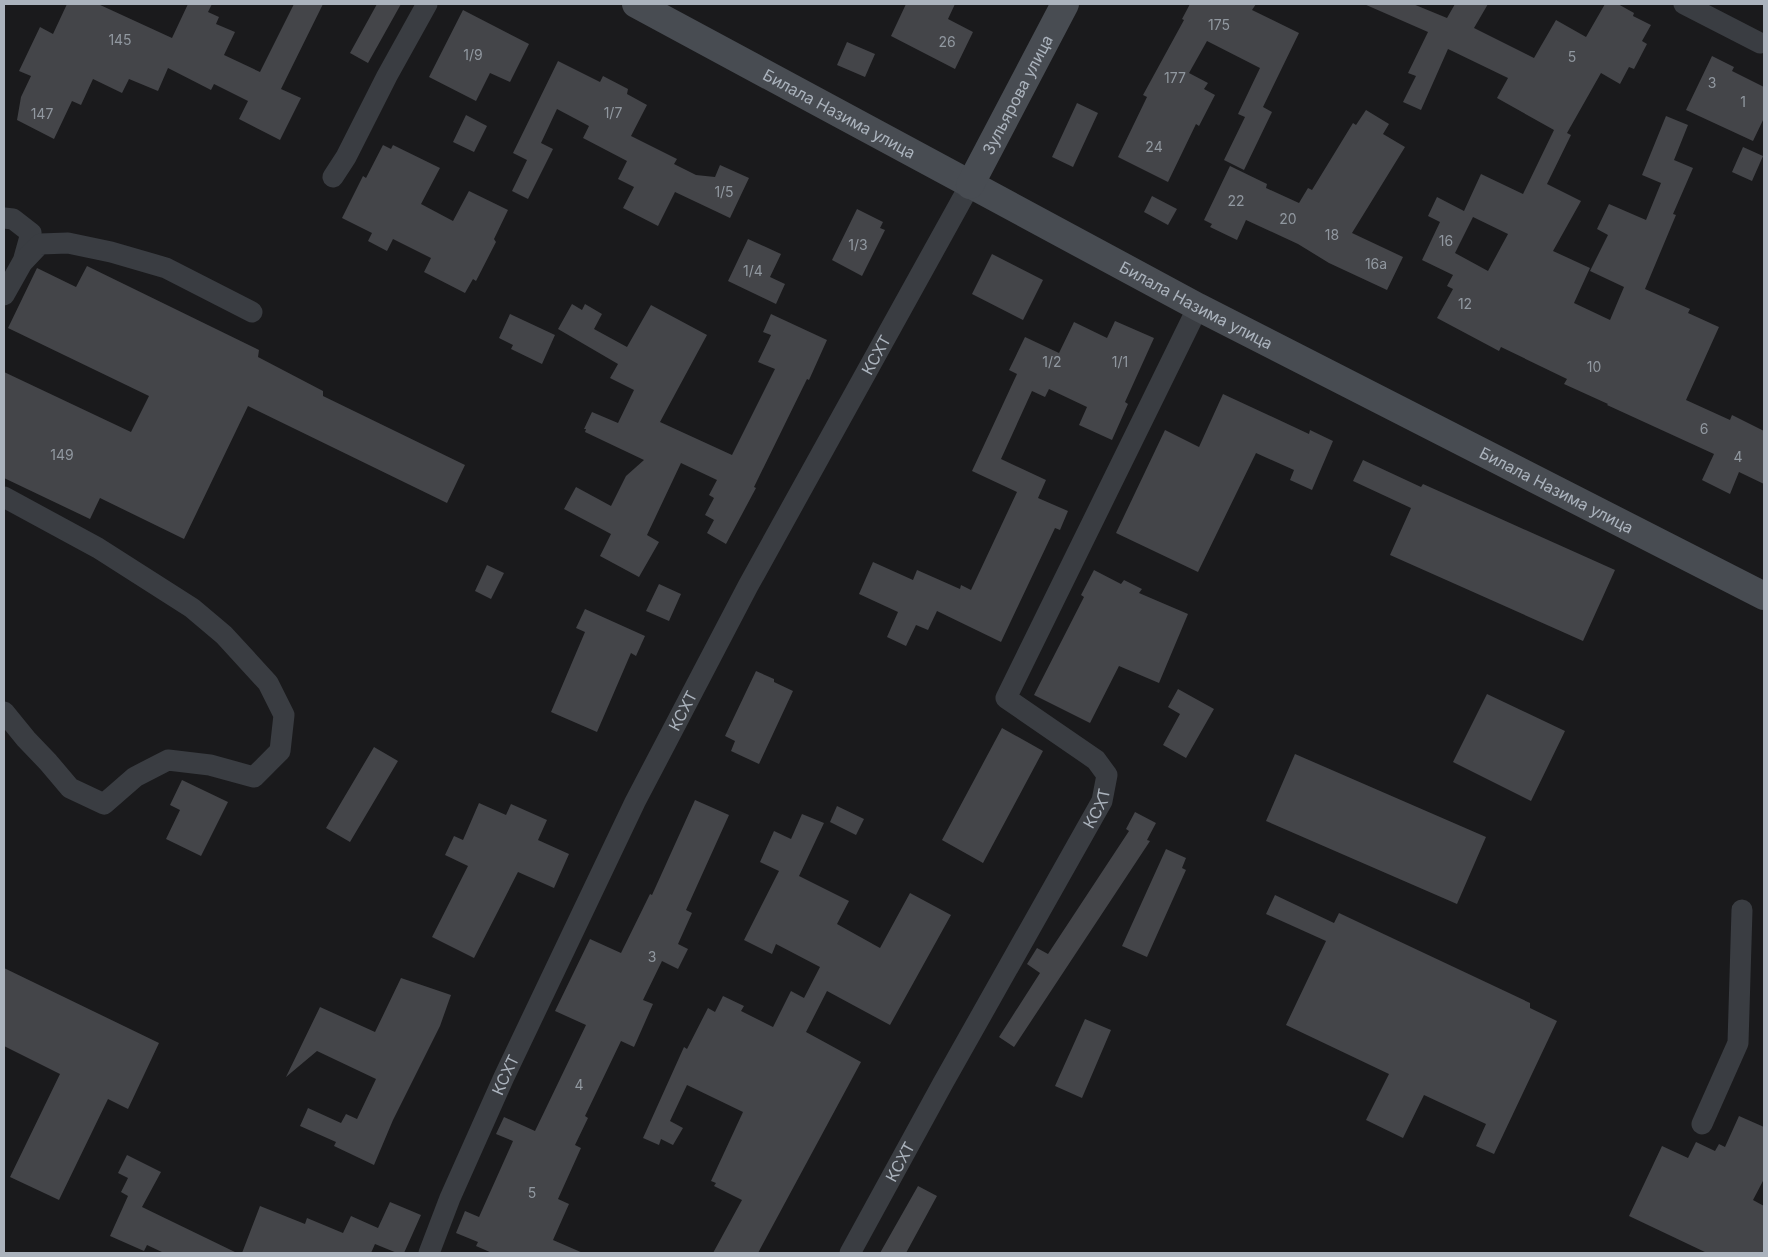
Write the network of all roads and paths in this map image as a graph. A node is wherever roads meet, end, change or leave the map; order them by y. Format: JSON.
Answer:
{"nodes":[{"id":1,"x":427,"y":4,"type":"edge"},
{"id":2,"x":636,"y":4,"type":"edge"},
{"id":3,"x":1065,"y":4,"type":"edge"},
{"id":4,"x":1684,"y":4,"type":"edge"},
{"id":5,"x":1760,"y":43,"type":"dead end"},
{"id":6,"x":333,"y":177,"type":"dead end"},
{"id":7,"x":970,"y":185,"type":"junction"},
{"id":8,"x":4,"y":218,"type":"edge"},
{"id":9,"x":22,"y":263,"type":"junction"},
{"id":10,"x":4,"y":295,"type":"edge"},
{"id":11,"x":1198,"y":306,"type":"junction"},
{"id":12,"x":252,"y":312,"type":"dead end"},
{"id":13,"x":4,"y":497,"type":"edge"},
{"id":14,"x":1764,"y":596,"type":"edge"},
{"id":15,"x":4,"y":712,"type":"edge"},
{"id":16,"x":1742,"y":910,"type":"dead end"},
{"id":17,"x":1702,"y":1124,"type":"dead end"},
{"id":18,"x":429,"y":1253,"type":"edge"},
{"id":19,"x":850,"y":1253,"type":"edge"}],
"edges":[{"from":1,"to":6,"type":"street"},
{"from":2,"to":7,"type":"street","name":"Билала Назима улица"},
{"from":3,"to":7,"type":"street","name":"Зульярова улица"},
{"from":4,"to":5,"type":"street"},
{"from":7,"to":11,"type":"street","name":"Билала Назима улица"},
{"from":7,"to":18,"type":"street","name":"КСХТ"},
{"from":8,"to":9,"type":"street"},
{"from":9,"to":10,"type":"street"},
{"from":9,"to":12,"type":"street"},
{"from":11,"to":14,"type":"street","name":"Билала Назима улица"},
{"from":11,"to":19,"type":"street","name":"КСХТ"},
{"from":13,"to":15,"type":"street"},
{"from":16,"to":17,"type":"street"}]}
